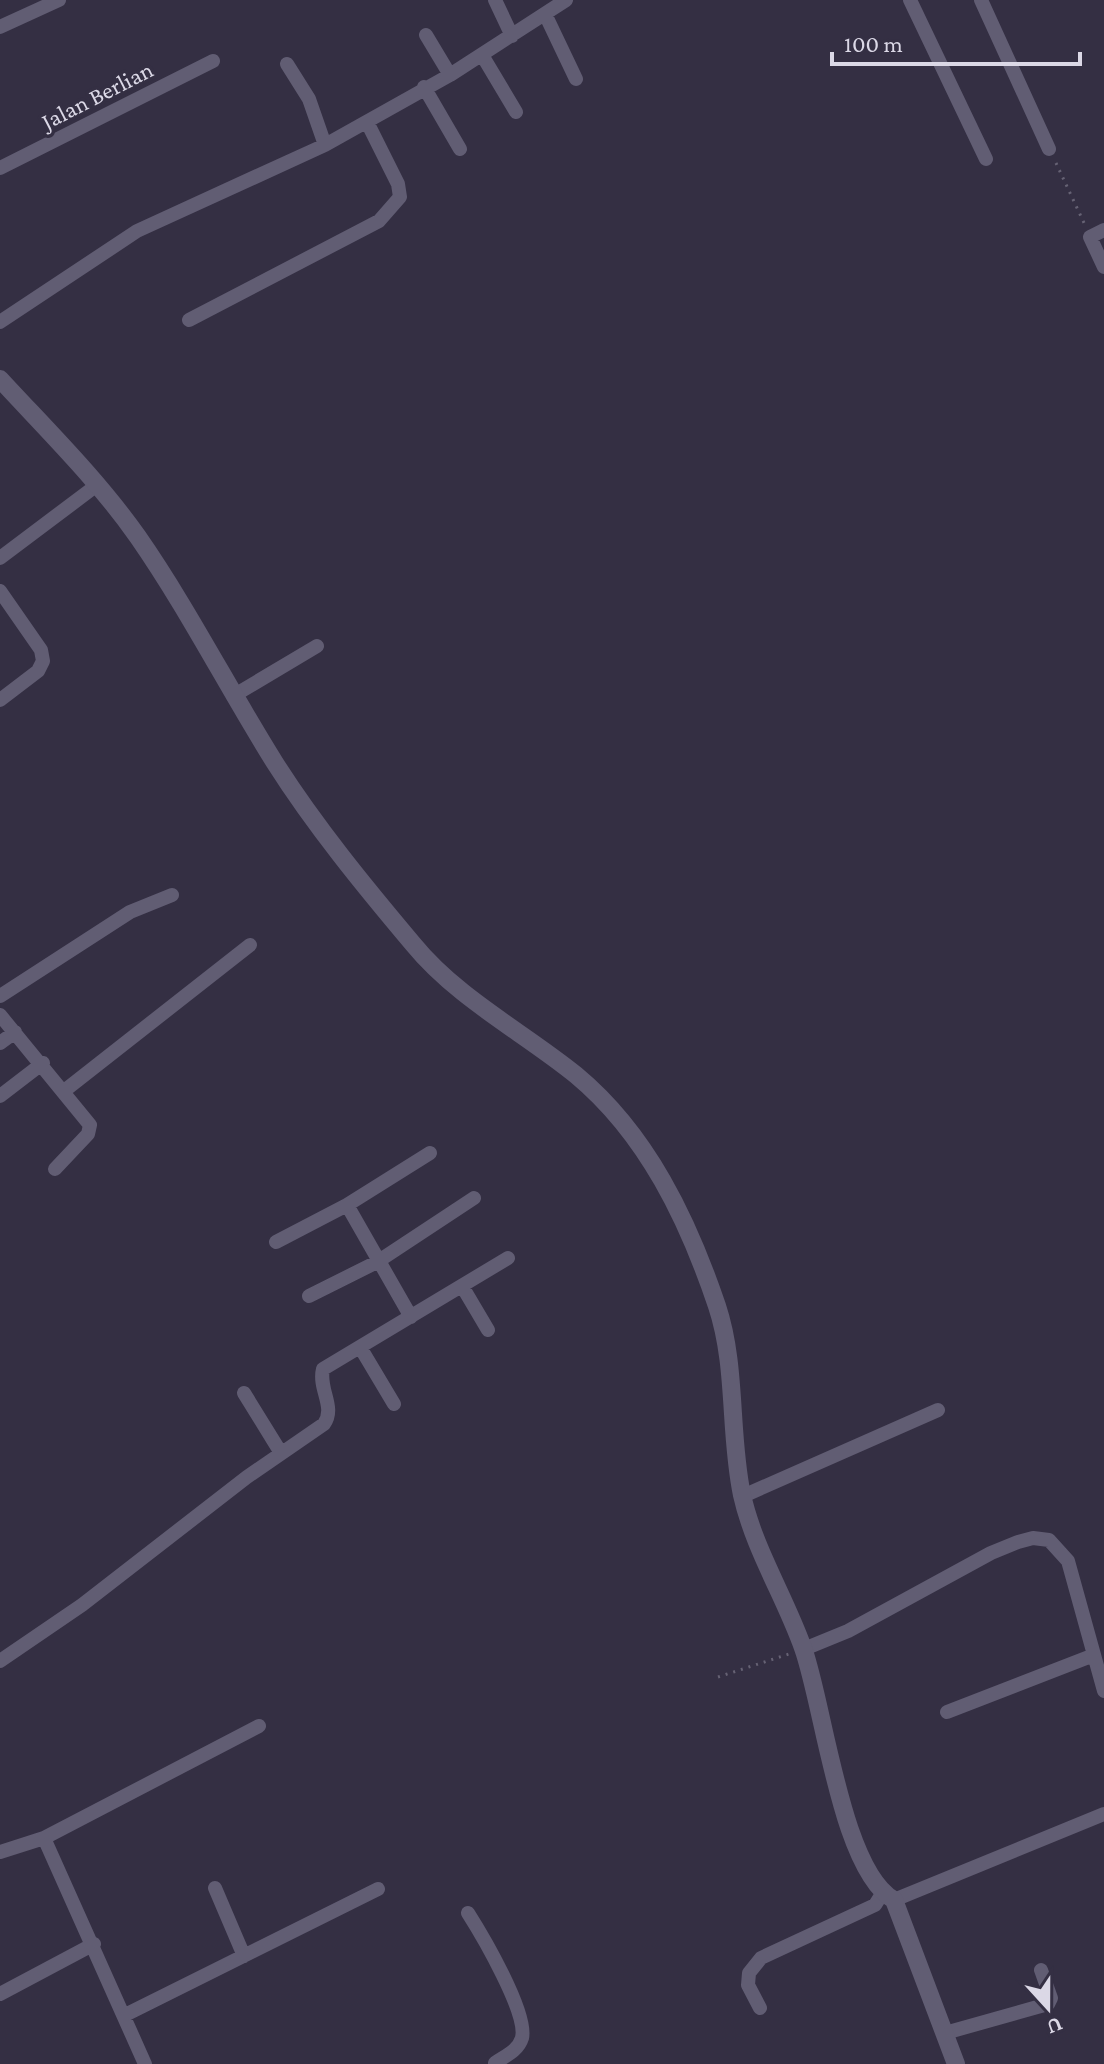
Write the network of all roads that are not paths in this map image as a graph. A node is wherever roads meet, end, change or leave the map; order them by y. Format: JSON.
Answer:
{"nodes":[{"id":1,"x":59,"y":0,"type":"edge"},
{"id":2,"x":495,"y":0,"type":"edge"},
{"id":3,"x":566,"y":0,"type":"edge"},
{"id":4,"x":910,"y":0,"type":"edge"},
{"id":5,"x":981,"y":0,"type":"edge"},
{"id":6,"x":546,"y":16,"type":"junction"},
{"id":7,"x":0,"y":27,"type":"edge"},
{"id":8,"x":426,"y":35,"type":"dead end"},
{"id":9,"x":512,"y":36,"type":"junction"},
{"id":10,"x":482,"y":55,"type":"junction"},
{"id":11,"x":213,"y":61,"type":"dead end"},
{"id":12,"x":287,"y":64,"type":"dead end"},
{"id":13,"x":450,"y":75,"type":"junction"},
{"id":14,"x":576,"y":79,"type":"dead end"},
{"id":15,"x":424,"y":87,"type":"junction"},
{"id":16,"x":516,"y":112,"type":"dead end"},
{"id":17,"x":367,"y":122,"type":"junction"},
{"id":18,"x":325,"y":145,"type":"junction"},
{"id":19,"x":460,"y":149,"type":"dead end"},
{"id":20,"x":1049,"y":149,"type":"road end"},
{"id":21,"x":986,"y":159,"type":"dead end"},
{"id":22,"x":0,"y":168,"type":"edge"},
{"id":23,"x":1097,"y":234,"type":"edge"},
{"id":24,"x":1104,"y":267,"type":"edge"},
{"id":25,"x":189,"y":320,"type":"dead end"},
{"id":26,"x":0,"y":322,"type":"edge"},
{"id":27,"x":0,"y":379,"type":"edge"},
{"id":28,"x":97,"y":485,"type":"junction"},
{"id":29,"x":0,"y":558,"type":"edge"},
{"id":30,"x":0,"y":591,"type":"edge"},
{"id":31,"x":317,"y":646,"type":"dead end"},
{"id":32,"x":233,"y":696,"type":"junction"},
{"id":33,"x":0,"y":700,"type":"edge"},
{"id":34,"x":172,"y":895,"type":"dead end"},
{"id":35,"x":250,"y":945,"type":"dead end"},
{"id":36,"x":0,"y":996,"type":"edge"},
{"id":37,"x":0,"y":1015,"type":"edge"},
{"id":38,"x":15,"y":1032,"type":"junction"},
{"id":39,"x":0,"y":1043,"type":"edge"},
{"id":40,"x":43,"y":1063,"type":"junction"},
{"id":41,"x":64,"y":1091,"type":"junction"},
{"id":42,"x":0,"y":1096,"type":"edge"},
{"id":43,"x":430,"y":1153,"type":"dead end"},
{"id":44,"x":55,"y":1169,"type":"dead end"},
{"id":45,"x":474,"y":1198,"type":"dead end"},
{"id":46,"x":347,"y":1205,"type":"junction"},
{"id":47,"x":276,"y":1242,"type":"dead end"},
{"id":48,"x":508,"y":1258,"type":"dead end"},
{"id":49,"x":377,"y":1262,"type":"junction"},
{"id":50,"x":462,"y":1286,"type":"junction"},
{"id":51,"x":309,"y":1296,"type":"dead end"},
{"id":52,"x":411,"y":1317,"type":"junction"},
{"id":53,"x":488,"y":1330,"type":"dead end"},
{"id":54,"x":360,"y":1347,"type":"junction"},
{"id":55,"x":244,"y":1393,"type":"dead end"},
{"id":56,"x":394,"y":1404,"type":"dead end"},
{"id":57,"x":938,"y":1410,"type":"dead end"},
{"id":58,"x":281,"y":1453,"type":"junction"},
{"id":59,"x":743,"y":1496,"type":"junction"},
{"id":60,"x":804,"y":1649,"type":"junction"},
{"id":61,"x":1094,"y":1655,"type":"junction"},
{"id":62,"x":0,"y":1661,"type":"edge"},
{"id":63,"x":1104,"y":1691,"type":"edge"},
{"id":64,"x":947,"y":1712,"type":"dead end"},
{"id":65,"x":259,"y":1726,"type":"dead end"},
{"id":66,"x":1104,"y":1814,"type":"edge"},
{"id":67,"x":44,"y":1838,"type":"junction"},
{"id":68,"x":0,"y":1852,"type":"edge"},
{"id":69,"x":215,"y":1888,"type":"dead end"},
{"id":70,"x":378,"y":1889,"type":"dead end"},
{"id":71,"x":888,"y":1897,"type":"junction"},
{"id":72,"x":468,"y":1913,"type":"dead end"},
{"id":73,"x":94,"y":1944,"type":"junction"},
{"id":74,"x":244,"y":1956,"type":"junction"},
{"id":75,"x":1041,"y":1970,"type":"dead end"},
{"id":76,"x":0,"y":1994,"type":"edge"},
{"id":77,"x":760,"y":2008,"type":"dead end"},
{"id":78,"x":125,"y":2015,"type":"junction"},
{"id":79,"x":945,"y":2033,"type":"junction"},
{"id":80,"x":145,"y":2064,"type":"edge"},
{"id":81,"x":494,"y":2064,"type":"edge"},
{"id":82,"x":956,"y":2064,"type":"edge"}],
"edges":[{"from":1,"to":7,"type":"street"},
{"from":2,"to":9,"type":"street"},
{"from":3,"to":6,"type":"street"},
{"from":4,"to":21,"type":"street"},
{"from":5,"to":20,"type":"street"},
{"from":6,"to":9,"type":"street"},
{"from":6,"to":14,"type":"street"},
{"from":8,"to":13,"type":"street"},
{"from":9,"to":10,"type":"street"},
{"from":10,"to":13,"type":"street"},
{"from":10,"to":16,"type":"street"},
{"from":11,"to":22,"type":"street","name":"Jalan Berlian"},
{"from":12,"to":18,"type":"street"},
{"from":13,"to":15,"type":"street"},
{"from":15,"to":17,"type":"street"},
{"from":15,"to":19,"type":"street"},
{"from":17,"to":18,"type":"street"},
{"from":17,"to":25,"type":"street"},
{"from":18,"to":26,"type":"street"},
{"from":23,"to":24,"type":"street"},
{"from":27,"to":28,"type":"street"},
{"from":28,"to":29,"type":"street"},
{"from":28,"to":32,"type":"street"},
{"from":30,"to":33,"type":"street"},
{"from":31,"to":32,"type":"street"},
{"from":32,"to":59,"type":"street"},
{"from":34,"to":36,"type":"street"},
{"from":35,"to":41,"type":"street"},
{"from":37,"to":38,"type":"street"},
{"from":38,"to":39,"type":"street"},
{"from":38,"to":40,"type":"street"},
{"from":40,"to":41,"type":"street"},
{"from":40,"to":42,"type":"street"},
{"from":41,"to":44,"type":"street"},
{"from":43,"to":46,"type":"street"},
{"from":45,"to":49,"type":"street"},
{"from":46,"to":47,"type":"street"},
{"from":46,"to":49,"type":"street"},
{"from":48,"to":50,"type":"street"},
{"from":49,"to":51,"type":"street"},
{"from":49,"to":52,"type":"street"},
{"from":50,"to":52,"type":"street"},
{"from":50,"to":53,"type":"street"},
{"from":52,"to":54,"type":"street"},
{"from":54,"to":56,"type":"street"},
{"from":54,"to":58,"type":"street"},
{"from":55,"to":58,"type":"street"},
{"from":57,"to":59,"type":"street"},
{"from":58,"to":62,"type":"street"},
{"from":59,"to":60,"type":"street"},
{"from":60,"to":61,"type":"street"},
{"from":60,"to":71,"type":"street"},
{"from":61,"to":63,"type":"street"},
{"from":61,"to":64,"type":"street"},
{"from":65,"to":67,"type":"street"},
{"from":66,"to":71,"type":"street"},
{"from":67,"to":68,"type":"street"},
{"from":67,"to":73,"type":"street"},
{"from":69,"to":74,"type":"street"},
{"from":70,"to":74,"type":"street"},
{"from":71,"to":77,"type":"street"},
{"from":71,"to":79,"type":"street"},
{"from":72,"to":81,"type":"street"},
{"from":73,"to":76,"type":"street"},
{"from":73,"to":78,"type":"street"},
{"from":74,"to":78,"type":"street"},
{"from":75,"to":79,"type":"street"},
{"from":78,"to":80,"type":"street"},
{"from":79,"to":82,"type":"street"}]}
